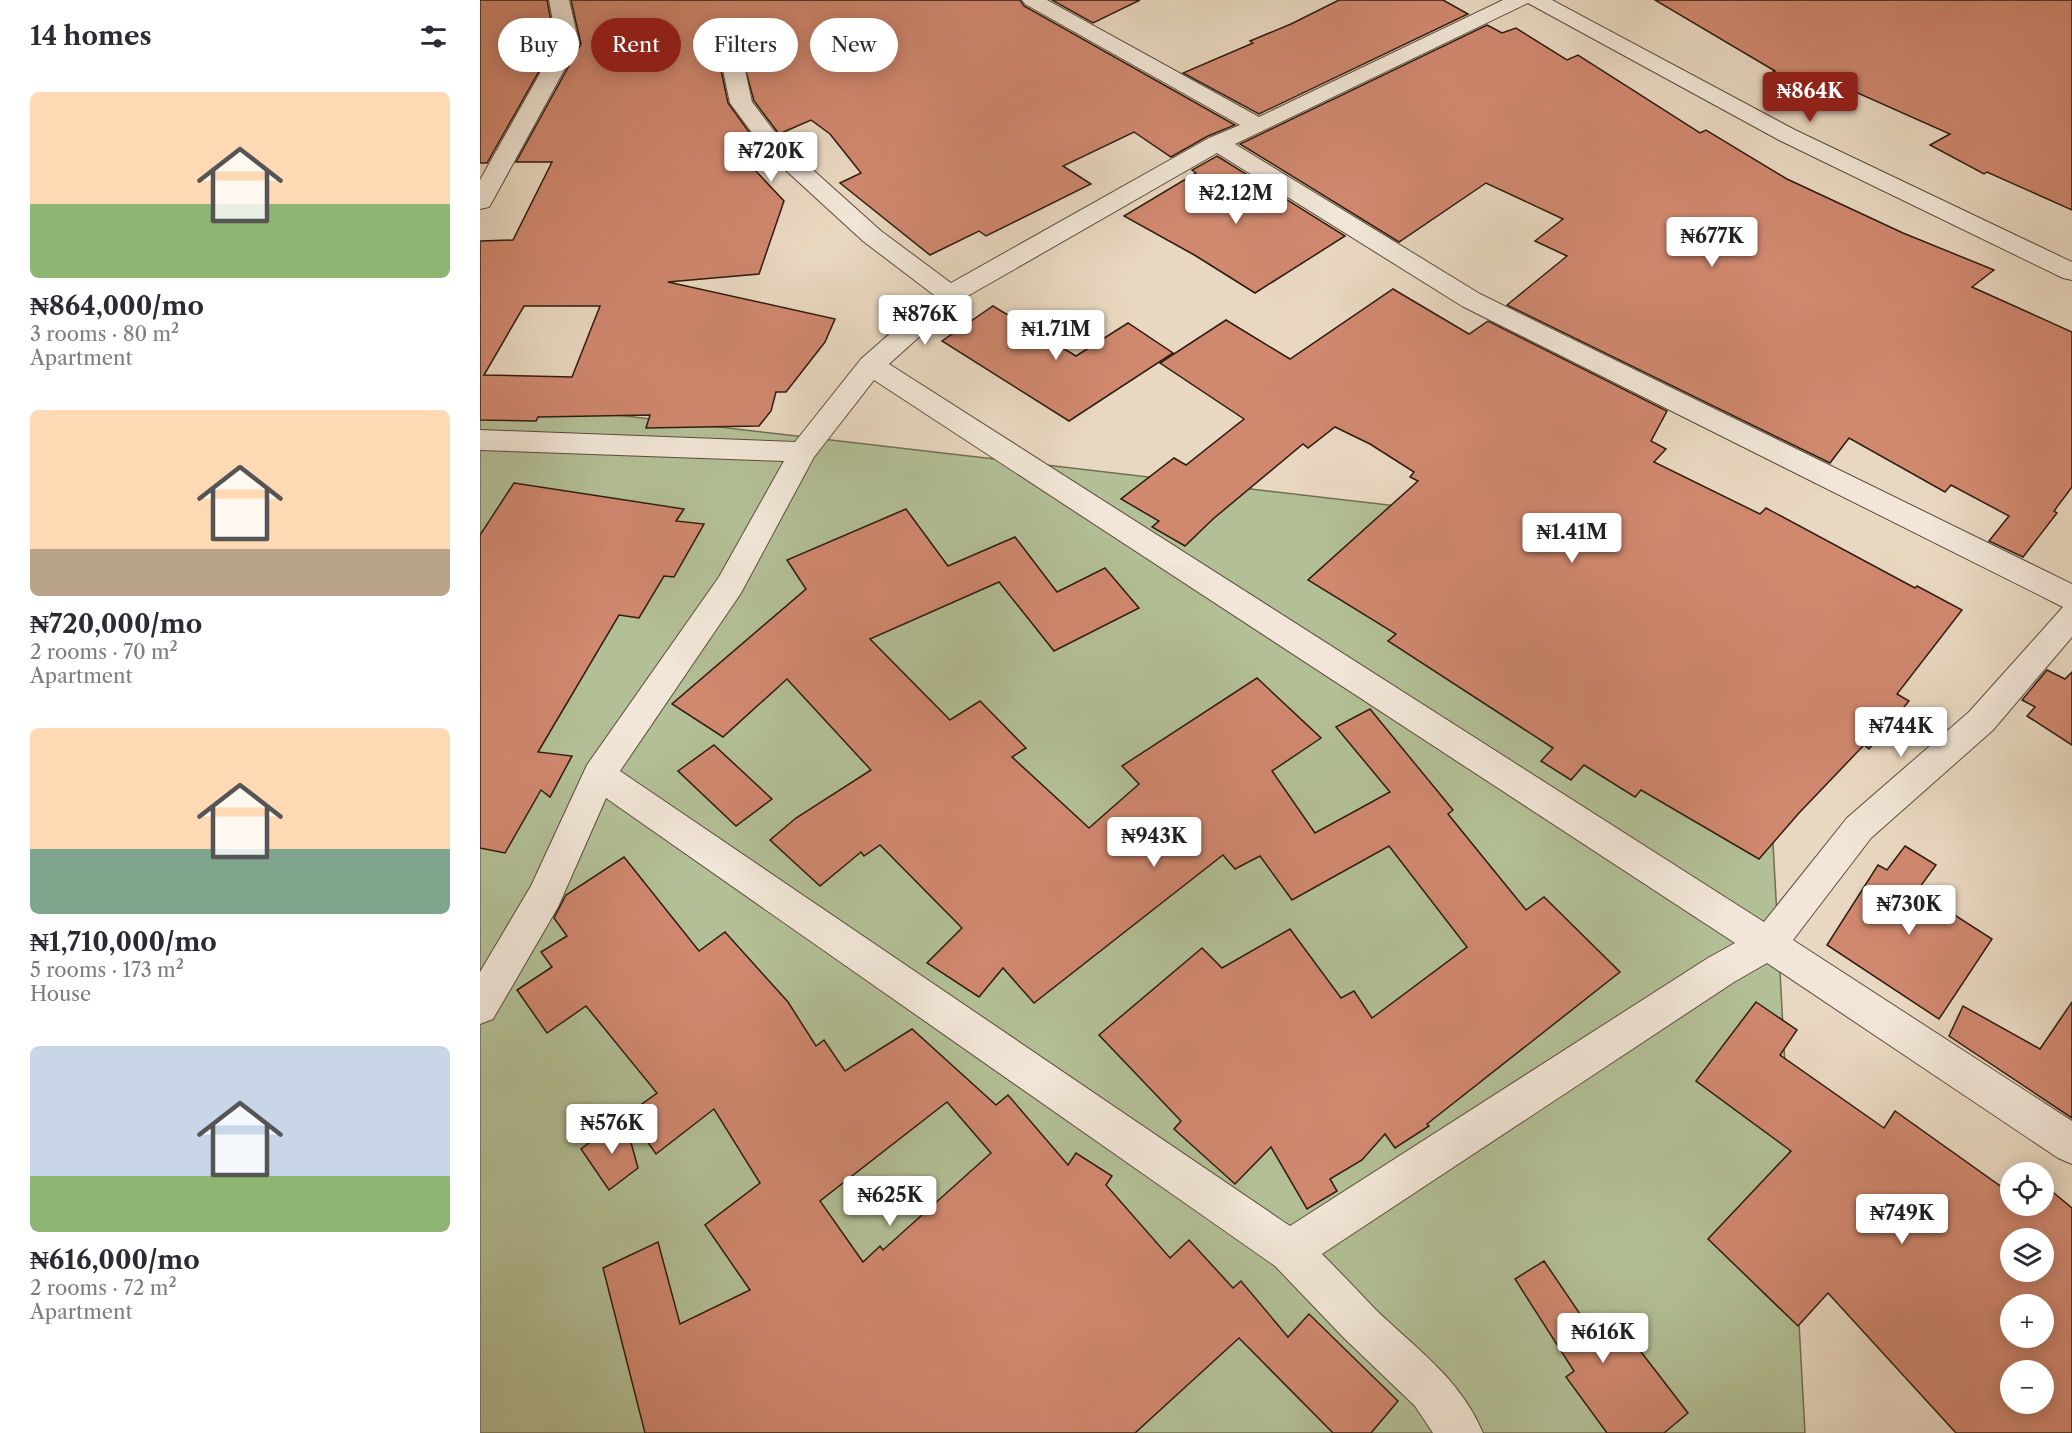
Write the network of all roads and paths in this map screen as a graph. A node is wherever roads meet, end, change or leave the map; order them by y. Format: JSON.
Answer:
{"nodes":[{"id":1,"x":559,"y":0,"type":"edge"},
{"id":2,"x":1032,"y":0,"type":"edge"},
{"id":3,"x":1520,"y":0,"type":"edge"},
{"id":4,"x":1536,"y":0,"type":"edge"},
{"id":5,"x":734,"y":72,"type":"edge"},
{"id":6,"x":1258,"y":126,"type":"junction"},
{"id":7,"x":1217,"y":143,"type":"junction"},
{"id":8,"x":480,"y":202,"type":"edge"},
{"id":9,"x":2072,"y":272,"type":"edge"},
{"id":10,"x":950,"y":295,"type":"junction"},
{"id":11,"x":871,"y":365,"type":"junction"},
{"id":12,"x":480,"y":440,"type":"edge"},
{"id":13,"x":802,"y":453,"type":"junction"},
{"id":14,"x":2072,"y":598,"type":"edge"},
{"id":15,"x":2072,"y":616,"type":"edge"},
{"id":16,"x":599,"y":775,"type":"junction"},
{"id":17,"x":1769,"y":943,"type":"junction"},
{"id":18,"x":480,"y":1007,"type":"edge"},
{"id":19,"x":2072,"y":1144,"type":"edge"},
{"id":20,"x":1290,"y":1251,"type":"junction"},
{"id":21,"x":1460,"y":1433,"type":"edge"}],
"edges":[{"from":1,"to":8,"type":"street"},
{"from":2,"to":6,"type":"street"},
{"from":3,"to":6,"type":"street"},
{"from":4,"to":9,"type":"street"},
{"from":5,"to":10,"type":"street"},
{"from":6,"to":7,"type":"street"},
{"from":7,"to":10,"type":"street"},
{"from":7,"to":14,"type":"street"},
{"from":10,"to":11,"type":"street"},
{"from":11,"to":13,"type":"street"},
{"from":11,"to":17,"type":"street"},
{"from":12,"to":13,"type":"street"},
{"from":13,"to":16,"type":"street"},
{"from":15,"to":17,"type":"street"},
{"from":16,"to":18,"type":"street"},
{"from":16,"to":20,"type":"street"},
{"from":17,"to":19,"type":"street"},
{"from":17,"to":20,"type":"street"},
{"from":20,"to":21,"type":"street"}]}
